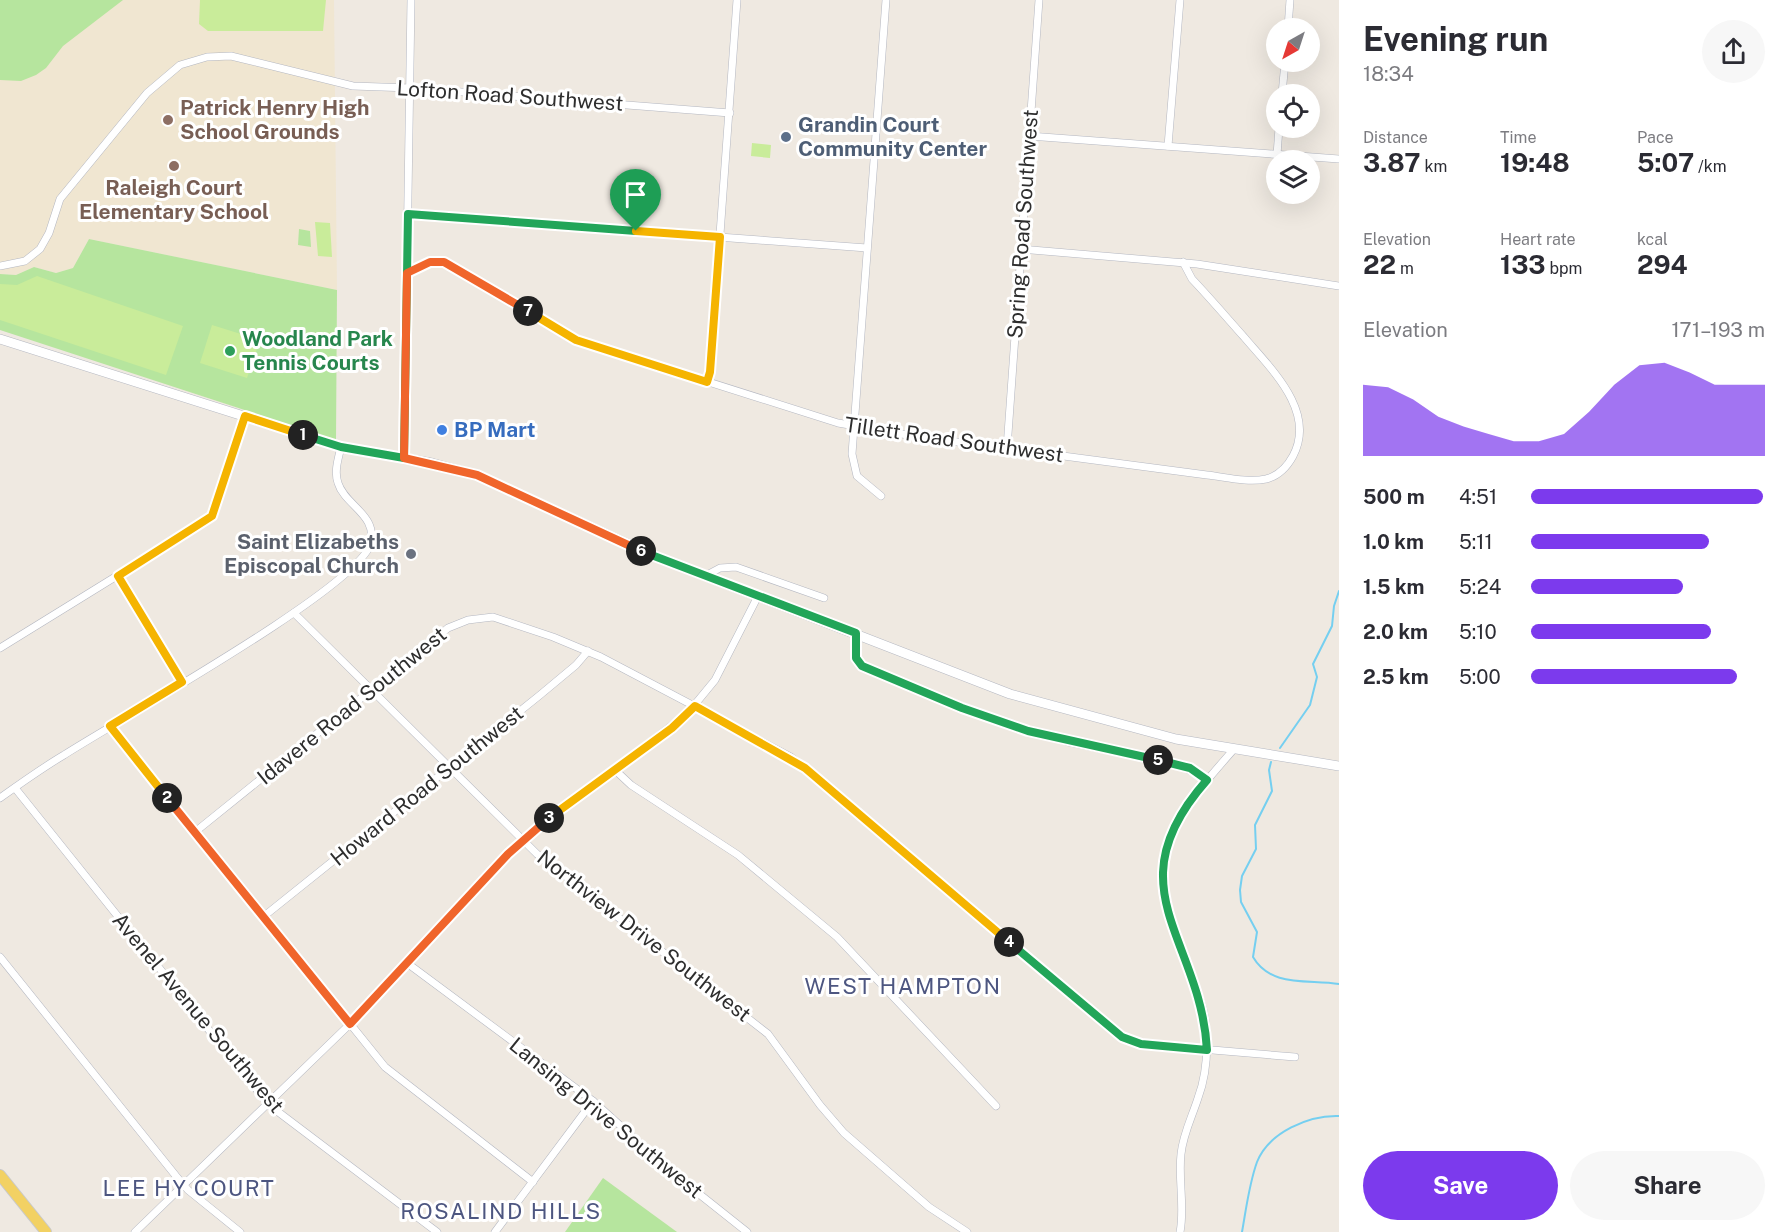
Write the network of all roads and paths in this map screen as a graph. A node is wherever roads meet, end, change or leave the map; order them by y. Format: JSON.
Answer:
{"nodes":[{"id":1,"x":411,"y":0,"type":"edge"},
{"id":2,"x":737,"y":0,"type":"edge"},
{"id":3,"x":886,"y":0,"type":"edge"},
{"id":4,"x":1039,"y":0,"type":"edge"},
{"id":5,"x":1180,"y":0,"type":"edge"},
{"id":6,"x":1290,"y":0,"type":"edge"},
{"id":7,"x":1289,"y":18,"type":"edge"},
{"id":8,"x":410,"y":88,"type":"junction"},
{"id":9,"x":730,"y":113,"type":"junction"},
{"id":10,"x":1029,"y":136,"type":"junction"},
{"id":11,"x":1168,"y":146,"type":"junction"},
{"id":12,"x":1266,"y":154,"type":"edge"},
{"id":13,"x":1320,"y":158,"type":"edge"},
{"id":14,"x":1339,"y":159,"type":"edge"},
{"id":15,"x":408,"y":214,"type":"junction"},
{"id":16,"x":720,"y":237,"type":"junction"},
{"id":17,"x":867,"y":248,"type":"junction"},
{"id":18,"x":1020,"y":249,"type":"junction"},
{"id":19,"x":1183,"y":262,"type":"junction"},
{"id":20,"x":0,"y":266,"type":"edge"},
{"id":21,"x":407,"y":273,"type":"junction"},
{"id":22,"x":1339,"y":285,"type":"edge"},
{"id":23,"x":0,"y":339,"type":"edge"},
{"id":24,"x":707,"y":382,"type":"junction"},
{"id":25,"x":245,"y":416,"type":"junction"},
{"id":26,"x":853,"y":427,"type":"junction"},
{"id":27,"x":341,"y":447,"type":"junction"},
{"id":28,"x":1007,"y":448,"type":"junction"},
{"id":29,"x":404,"y":458,"type":"junction"},
{"id":30,"x":881,"y":496,"type":"dead end"},
{"id":31,"x":118,"y":576,"type":"junction"},
{"id":32,"x":705,"y":576,"type":"junction"},
{"id":33,"x":758,"y":596,"type":"junction"},
{"id":34,"x":824,"y":598,"type":"dead end"},
{"id":35,"x":294,"y":613,"type":"junction"},
{"id":36,"x":856,"y":633,"type":"junction"},
{"id":37,"x":0,"y":648,"type":"edge"},
{"id":38,"x":588,"y":651,"type":"junction"},
{"id":39,"x":182,"y":682,"type":"junction"},
{"id":40,"x":372,"y":690,"type":"junction"},
{"id":41,"x":695,"y":706,"type":"junction"},
{"id":42,"x":110,"y":726,"type":"junction"},
{"id":43,"x":1234,"y":749,"type":"junction"},
{"id":44,"x":1339,"y":766,"type":"edge"},
{"id":45,"x":450,"y":768,"type":"junction"},
{"id":46,"x":615,"y":770,"type":"junction"},
{"id":47,"x":1207,"y":780,"type":"junction"},
{"id":48,"x":15,"y":788,"type":"junction"},
{"id":49,"x":0,"y":798,"type":"edge"},
{"id":50,"x":195,"y":832,"type":"junction"},
{"id":51,"x":522,"y":840,"type":"junction"},
{"id":52,"x":263,"y":917,"type":"junction"},
{"id":53,"x":0,"y":957,"type":"edge"},
{"id":54,"x":406,"y":963,"type":"junction"},
{"id":55,"x":350,"y":1024,"type":"junction"},
{"id":56,"x":1207,"y":1050,"type":"junction"},
{"id":57,"x":1295,"y":1057,"type":"dead end"},
{"id":58,"x":593,"y":1101,"type":"junction"},
{"id":59,"x":269,"y":1105,"type":"junction"},
{"id":60,"x":996,"y":1106,"type":"dead end"},
{"id":61,"x":0,"y":1175,"type":"edge"},
{"id":62,"x":533,"y":1182,"type":"junction"},
{"id":63,"x":183,"y":1185,"type":"junction"},
{"id":64,"x":46,"y":1232,"type":"edge"},
{"id":65,"x":135,"y":1232,"type":"edge"},
{"id":66,"x":240,"y":1232,"type":"edge"},
{"id":67,"x":437,"y":1232,"type":"edge"},
{"id":68,"x":495,"y":1232,"type":"edge"},
{"id":69,"x":747,"y":1232,"type":"edge"},
{"id":70,"x":967,"y":1232,"type":"edge"},
{"id":71,"x":1180,"y":1232,"type":"edge"}],
"edges":[{"from":1,"to":8,"type":"street"},
{"from":2,"to":9,"type":"street"},
{"from":3,"to":17,"type":"street"},
{"from":4,"to":10,"type":"street","name":"Spring Road Southwest"},
{"from":5,"to":11,"type":"street"},
{"from":6,"to":7,"type":"street"},
{"from":8,"to":9,"type":"street","name":"Lofton Road Southwest"},
{"from":8,"to":15,"type":"street"},
{"from":8,"to":20,"type":"street","name":"Lofton Road Southwest"},
{"from":9,"to":16,"type":"street"},
{"from":10,"to":11,"type":"street"},
{"from":10,"to":18,"type":"street","name":"Spring Road Southwest"},
{"from":11,"to":12,"type":"street"},
{"from":13,"to":14,"type":"street"},
{"from":15,"to":16,"type":"street"},
{"from":15,"to":21,"type":"street"},
{"from":16,"to":17,"type":"street"},
{"from":16,"to":24,"type":"street"},
{"from":17,"to":26,"type":"street"},
{"from":18,"to":19,"type":"street"},
{"from":18,"to":28,"type":"street","name":"Spring Road Southwest"},
{"from":19,"to":22,"type":"street"},
{"from":19,"to":28,"type":"street","name":"Tillett Road Southwest"},
{"from":21,"to":24,"type":"street","name":"Tillett Road Southwest"},
{"from":21,"to":29,"type":"street"},
{"from":23,"to":25,"type":"street"},
{"from":24,"to":26,"type":"street","name":"Tillett Road Southwest"},
{"from":25,"to":27,"type":"street"},
{"from":25,"to":31,"type":"street"},
{"from":26,"to":28,"type":"street","name":"Tillett Road Southwest"},
{"from":26,"to":30,"type":"street"},
{"from":27,"to":29,"type":"street"},
{"from":27,"to":35,"type":"street"},
{"from":29,"to":32,"type":"street"},
{"from":31,"to":37,"type":"street"},
{"from":31,"to":39,"type":"street"},
{"from":32,"to":33,"type":"street"},
{"from":32,"to":34,"type":"street"},
{"from":33,"to":36,"type":"street"},
{"from":33,"to":41,"type":"street"},
{"from":35,"to":39,"type":"street"},
{"from":35,"to":40,"type":"street","name":"Northview Drive Southwest"},
{"from":36,"to":43,"type":"street"},
{"from":36,"to":47,"type":"street"},
{"from":38,"to":40,"type":"street","name":"Idavere Road Southwest"},
{"from":38,"to":41,"type":"street","name":"Idavere Road Southwest"},
{"from":38,"to":45,"type":"street","name":"Howard Road Southwest"},
{"from":39,"to":42,"type":"street"},
{"from":40,"to":45,"type":"street","name":"Northview Drive Southwest"},
{"from":40,"to":50,"type":"street","name":"Idavere Road Southwest"},
{"from":41,"to":46,"type":"street"},
{"from":41,"to":56,"type":"street","name":"Idavere Road Southwest"},
{"from":42,"to":48,"type":"street"},
{"from":42,"to":50,"type":"street"},
{"from":43,"to":44,"type":"street"},
{"from":43,"to":47,"type":"street"},
{"from":45,"to":51,"type":"street","name":"Northview Drive Southwest"},
{"from":45,"to":52,"type":"street","name":"Howard Road Southwest"},
{"from":46,"to":51,"type":"street"},
{"from":46,"to":60,"type":"street"},
{"from":47,"to":56,"type":"street"},
{"from":48,"to":49,"type":"street"},
{"from":48,"to":59,"type":"street","name":"Avenel Avenue Southwest"},
{"from":50,"to":52,"type":"street"},
{"from":51,"to":54,"type":"street"},
{"from":51,"to":70,"type":"street","name":"Northview Drive Southwest"},
{"from":52,"to":55,"type":"street"},
{"from":53,"to":63,"type":"street"},
{"from":54,"to":55,"type":"street"},
{"from":54,"to":58,"type":"street","name":"Lansing Drive Southwest"},
{"from":55,"to":59,"type":"street"},
{"from":55,"to":62,"type":"street"},
{"from":56,"to":57,"type":"street","name":"Idavere Road Southwest"},
{"from":56,"to":71,"type":"street"},
{"from":58,"to":62,"type":"street"},
{"from":58,"to":69,"type":"street","name":"Lansing Drive Southwest"},
{"from":59,"to":63,"type":"street"},
{"from":59,"to":67,"type":"street","name":"Avenel Avenue Southwest"},
{"from":61,"to":64,"type":"main road"},
{"from":62,"to":68,"type":"street"},
{"from":63,"to":65,"type":"street"},
{"from":63,"to":66,"type":"street"}]}
